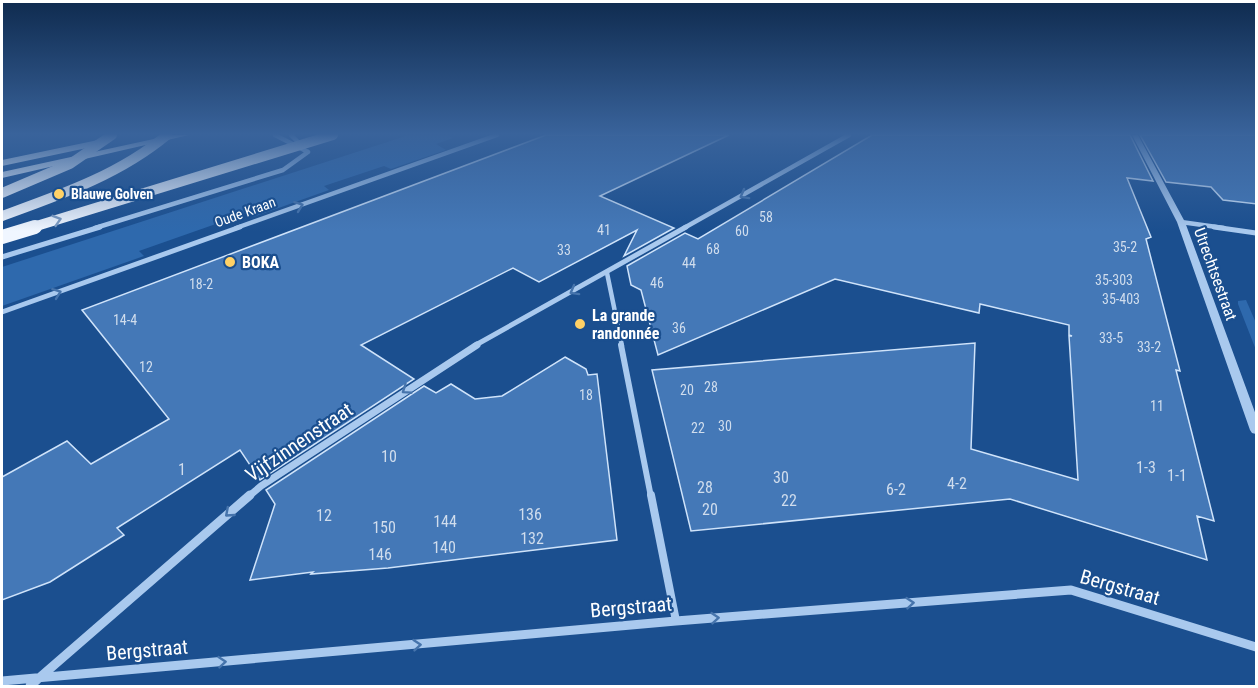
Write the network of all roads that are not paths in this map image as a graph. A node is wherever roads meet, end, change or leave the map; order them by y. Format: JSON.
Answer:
{"nodes":[{"id":1,"x":38,"y":167,"type":"edge"},
{"id":2,"x":63,"y":167,"type":"edge"},
{"id":3,"x":117,"y":167,"type":"edge"},
{"id":4,"x":229,"y":167,"type":"edge"},
{"id":5,"x":287,"y":167,"type":"edge"},
{"id":6,"x":407,"y":167,"type":"edge"},
{"id":7,"x":793,"y":167,"type":"edge"},
{"id":8,"x":1152,"y":167,"type":"edge"},
{"id":9,"x":2,"y":175,"type":"edge"},
{"id":10,"x":2,"y":193,"type":"edge"},
{"id":11,"x":2,"y":216,"type":"edge"},
{"id":12,"x":1181,"y":222,"type":"junction"},
{"id":13,"x":1257,"y":233,"type":"edge"},
{"id":14,"x":2,"y":237,"type":"edge"},
{"id":15,"x":2,"y":257,"type":"edge"},
{"id":16,"x":607,"y":273,"type":"junction"},
{"id":17,"x":2,"y":312,"type":"edge"},
{"id":18,"x":1257,"y":429,"type":"edge"},
{"id":19,"x":676,"y":621,"type":"junction"},
{"id":20,"x":1257,"y":647,"type":"edge"},
{"id":21,"x":39,"y":678,"type":"junction"},
{"id":22,"x":2,"y":681,"type":"edge"},
{"id":23,"x":30,"y":687,"type":"edge"}],
"edges":[{"from":1,"to":9,"type":"main road"},
{"from":2,"to":10,"type":"main road","bridge":true},
{"from":3,"to":11,"type":"main road","bridge":true},
{"from":14,"to":4,"type":"main road","one_way":true,"bridge":true},
{"from":5,"to":15,"type":"street","name":"Oude Kraan"},
{"from":17,"to":6,"type":"street","name":"Oude Kraan","one_way":true},
{"from":7,"to":16,"type":"street","name":"Vijfzinnenstraat","one_way":true},
{"from":8,"to":12,"type":"street","name":"Utrechtsestraat"},
{"from":12,"to":13,"type":"street"},
{"from":12,"to":18,"type":"street","name":"Utrechtsestraat"},
{"from":16,"to":19,"type":"street"},
{"from":16,"to":21,"type":"street","name":"Vijfzinnenstraat","one_way":true},
{"from":19,"to":20,"type":"street","name":"Bergstraat","one_way":true},
{"from":21,"to":19,"type":"street","name":"Bergstraat","one_way":true},
{"from":21,"to":22,"type":"street","name":"Bergstraat"},
{"from":21,"to":23,"type":"street","name":"Vijfzinnenstraat"}]}
